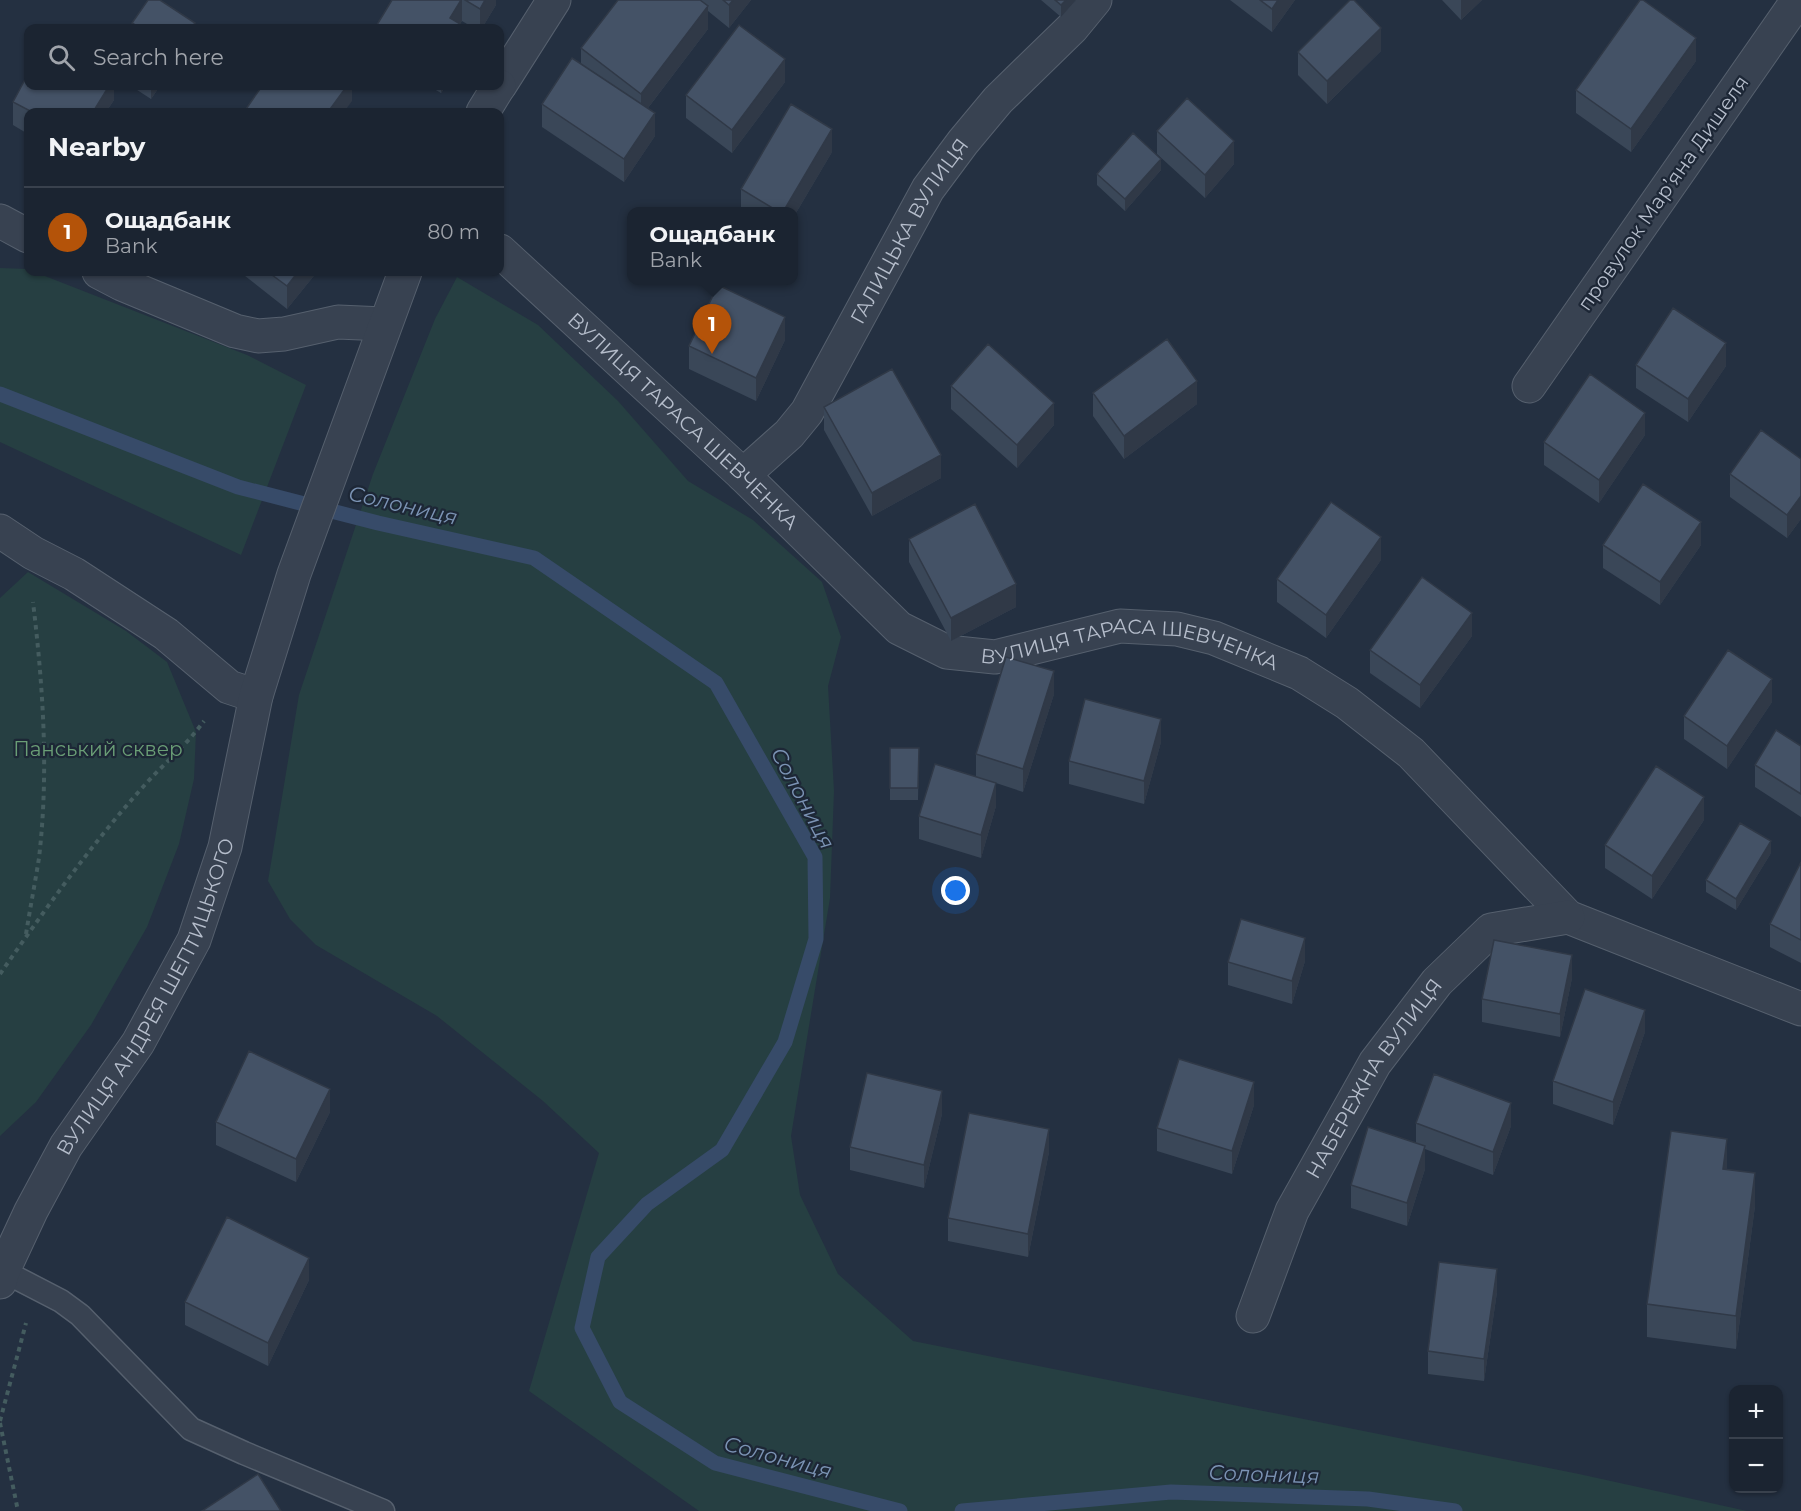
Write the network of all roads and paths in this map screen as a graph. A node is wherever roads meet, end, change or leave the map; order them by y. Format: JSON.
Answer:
{"nodes":[{"id":1,"x":554,"y":0,"type":"edge"},
{"id":2,"x":1095,"y":0,"type":"edge"},
{"id":3,"x":1798,"y":0,"type":"edge"},
{"id":4,"x":504,"y":77,"type":"edge"},
{"id":5,"x":496,"y":90,"type":"edge"},
{"id":6,"x":485,"y":108,"type":"edge"},
{"id":7,"x":0,"y":221,"type":"edge"},
{"id":8,"x":24,"y":234,"type":"edge"},
{"id":9,"x":504,"y":255,"type":"edge"},
{"id":10,"x":107,"y":276,"type":"edge"},
{"id":11,"x":403,"y":276,"type":"edge"},
{"id":12,"x":384,"y":324,"type":"junction"},
{"id":13,"x":1529,"y":386,"type":"dead end"},
{"id":14,"x":743,"y":475,"type":"junction"},
{"id":15,"x":0,"y":531,"type":"edge"},
{"id":16,"x":33,"y":553,"type":"junction"},
{"id":17,"x":242,"y":692,"type":"junction"},
{"id":18,"x":1568,"y":917,"type":"junction"},
{"id":19,"x":26,"y":938,"type":"junction"},
{"id":20,"x":0,"y":975,"type":"edge"},
{"id":21,"x":1801,"y":1009,"type":"edge"},
{"id":22,"x":1,"y":1274,"type":"edge"},
{"id":23,"x":1253,"y":1316,"type":"dead end"},
{"id":24,"x":27,"y":1320,"type":"dead end"},
{"id":25,"x":0,"y":1422,"type":"edge"},
{"id":26,"x":18,"y":1511,"type":"edge"},
{"id":27,"x":383,"y":1511,"type":"edge"}],
"edges":[{"from":1,"to":4,"type":"street"},
{"from":2,"to":14,"type":"street","name":"ГАЛИЦЬКА ВУЛИЦЯ"},
{"from":3,"to":13,"type":"street","name":"провулок Марʼяна Дишеля"},
{"from":5,"to":6,"type":"street"},
{"from":7,"to":8,"type":"street"},
{"from":9,"to":14,"type":"street","name":"ВУЛИЦЯ ТАРАСА ШЕВЧЕНКА"},
{"from":10,"to":12,"type":"street"},
{"from":11,"to":12,"type":"street","name":"ВУЛИЦЯ АНДРЕЯ ШЕПТИЦЬКОГО"},
{"from":12,"to":17,"type":"street","name":"ВУЛИЦЯ АНДРЕЯ ШЕПТИЦЬКОГО"},
{"from":14,"to":18,"type":"street","name":"ВУЛИЦЯ ТАРАСА ШЕВЧЕНКА"},
{"from":15,"to":16,"type":"street"},
{"from":16,"to":17,"type":"street"},
{"from":16,"to":19,"type":"path"},
{"from":17,"to":19,"type":"path"},
{"from":17,"to":22,"type":"street","name":"ВУЛИЦЯ АНДРЕЯ ШЕПТИЦЬКОГО"},
{"from":18,"to":21,"type":"street","name":"ВУЛИЦЯ ТАРАСА ШЕВЧЕНКА"},
{"from":18,"to":23,"type":"street","name":"НАБЕРЕЖНА ВУЛИЦЯ"},
{"from":19,"to":20,"type":"path"},
{"from":22,"to":27,"type":"lane"},
{"from":24,"to":25,"type":"path"},
{"from":25,"to":26,"type":"path"}]}
